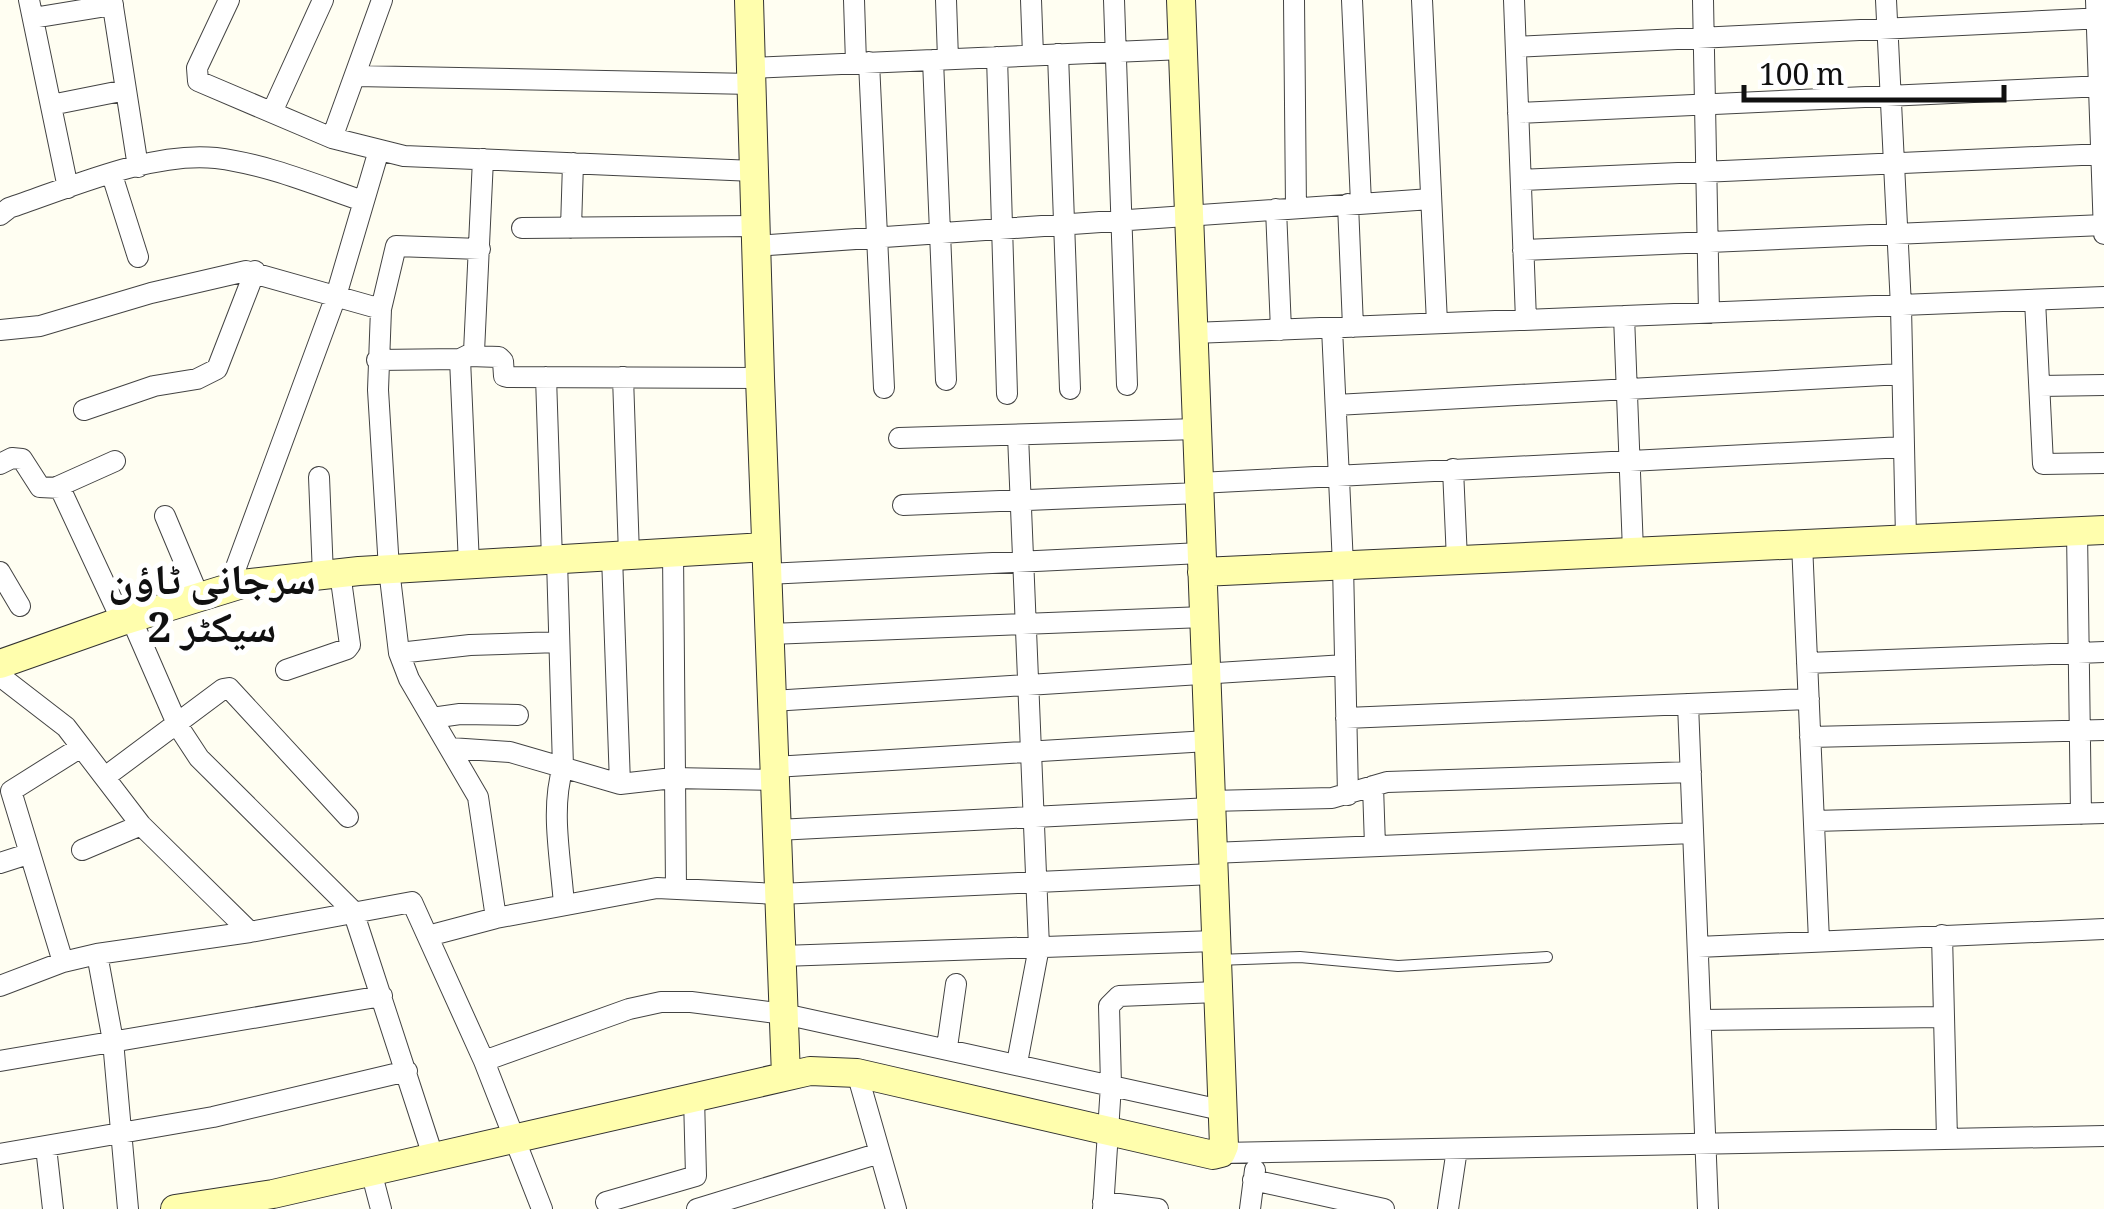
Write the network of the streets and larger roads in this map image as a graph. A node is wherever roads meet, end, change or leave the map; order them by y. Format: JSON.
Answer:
{"nodes":[{"id":1,"x":229,"y":0,"type":"edge"},
{"id":2,"x":323,"y":0,"type":"edge"},
{"id":3,"x":382,"y":0,"type":"edge"},
{"id":4,"x":750,"y":0,"type":"edge"},
{"id":5,"x":854,"y":0,"type":"edge"},
{"id":6,"x":946,"y":0,"type":"edge"},
{"id":7,"x":1031,"y":0,"type":"edge"},
{"id":8,"x":1114,"y":0,"type":"edge"},
{"id":9,"x":1182,"y":0,"type":"edge"},
{"id":10,"x":1294,"y":0,"type":"edge"},
{"id":11,"x":1352,"y":0,"type":"edge"},
{"id":12,"x":1422,"y":0,"type":"edge"},
{"id":13,"x":1514,"y":0,"type":"edge"},
{"id":14,"x":1703,"y":0,"type":"edge"},
{"id":15,"x":1886,"y":0,"type":"edge"},
{"id":16,"x":113,"y":2,"type":"edge"},
{"id":17,"x":31,"y":9,"type":"edge"},
{"id":18,"x":2099,"y":12,"type":"edge"},
{"id":19,"x":1888,"y":28,"type":"junction"},
{"id":20,"x":1704,"y":38,"type":"junction"},
{"id":21,"x":1516,"y":47,"type":"junction"},
{"id":22,"x":1183,"y":48,"type":"junction"},
{"id":23,"x":1117,"y":52,"type":"junction"},
{"id":24,"x":1058,"y":54,"type":"junction"},
{"id":25,"x":1033,"y":55,"type":"junction"},
{"id":26,"x":997,"y":57,"type":"junction"},
{"id":27,"x":941,"y":59,"type":"junction"},
{"id":28,"x":862,"y":63,"type":"junction"},
{"id":29,"x":356,"y":76,"type":"junction"},
{"id":30,"x":751,"y":76,"type":"junction"},
{"id":31,"x":2101,"y":86,"type":"edge"},
{"id":32,"x":126,"y":90,"type":"junction"},
{"id":33,"x":1891,"y":94,"type":"junction"},
{"id":34,"x":1705,"y":104,"type":"junction"},
{"id":35,"x":51,"y":105,"type":"junction"},
{"id":36,"x":272,"y":112,"type":"junction"},
{"id":37,"x":1518,"y":113,"type":"junction"},
{"id":38,"x":332,"y":138,"type":"junction"},
{"id":39,"x":379,"y":150,"type":"junction"},
{"id":40,"x":2103,"y":154,"type":"edge"},
{"id":41,"x":483,"y":159,"type":"junction"},
{"id":42,"x":1894,"y":162,"type":"junction"},
{"id":43,"x":573,"y":163,"type":"junction"},
{"id":44,"x":138,"y":167,"type":"junction"},
{"id":45,"x":754,"y":170,"type":"junction"},
{"id":46,"x":1706,"y":172,"type":"junction"},
{"id":47,"x":112,"y":175,"type":"junction"},
{"id":48,"x":1521,"y":180,"type":"junction"},
{"id":49,"x":68,"y":188,"type":"junction"},
{"id":50,"x":1431,"y":200,"type":"junction"},
{"id":51,"x":363,"y":201,"type":"junction"},
{"id":52,"x":1354,"y":204,"type":"junction"},
{"id":53,"x":1286,"y":208,"type":"junction"},
{"id":54,"x":1189,"y":214,"type":"junction"},
{"id":55,"x":0,"y":215,"type":"edge"},
{"id":56,"x":1124,"y":218,"type":"junction"},
{"id":57,"x":1064,"y":223,"type":"junction"},
{"id":58,"x":2104,"y":225,"type":"edge"},
{"id":59,"x":522,"y":228,"type":"dead end"},
{"id":60,"x":571,"y":228,"type":"junction"},
{"id":61,"x":1002,"y":228,"type":"junction"},
{"id":62,"x":940,"y":232,"type":"junction"},
{"id":63,"x":2104,"y":234,"type":"edge"},
{"id":64,"x":756,"y":236,"type":"junction"},
{"id":65,"x":1897,"y":236,"type":"junction"},
{"id":66,"x":877,"y":237,"type":"junction"},
{"id":67,"x":1708,"y":243,"type":"junction"},
{"id":68,"x":480,"y":250,"type":"junction"},
{"id":69,"x":1524,"y":250,"type":"junction"},
{"id":70,"x":138,"y":257,"type":"dead end"},
{"id":71,"x":255,"y":271,"type":"junction"},
{"id":72,"x":336,"y":296,"type":"junction"},
{"id":73,"x":2104,"y":297,"type":"edge"},
{"id":74,"x":2036,"y":300,"type":"junction"},
{"id":75,"x":1900,"y":306,"type":"junction"},
{"id":76,"x":381,"y":309,"type":"junction"},
{"id":77,"x":1709,"y":313,"type":"junction"},
{"id":78,"x":1624,"y":316,"type":"junction"},
{"id":79,"x":1526,"y":320,"type":"junction"},
{"id":80,"x":1437,"y":323,"type":"junction"},
{"id":81,"x":1343,"y":327,"type":"junction"},
{"id":82,"x":0,"y":330,"type":"edge"},
{"id":83,"x":1281,"y":330,"type":"junction"},
{"id":84,"x":1194,"y":333,"type":"junction"},
{"id":85,"x":465,"y":357,"type":"junction"},
{"id":86,"x":377,"y":360,"type":"junction"},
{"id":87,"x":1902,"y":374,"type":"junction"},
{"id":88,"x":623,"y":376,"type":"junction"},
{"id":89,"x":546,"y":377,"type":"junction"},
{"id":90,"x":760,"y":378,"type":"junction"},
{"id":91,"x":946,"y":380,"type":"dead end"},
{"id":92,"x":1128,"y":385,"type":"dead end"},
{"id":93,"x":2104,"y":385,"type":"edge"},
{"id":94,"x":2040,"y":386,"type":"junction"},
{"id":95,"x":884,"y":388,"type":"dead end"},
{"id":96,"x":1070,"y":388,"type":"dead end"},
{"id":97,"x":1627,"y":389,"type":"junction"},
{"id":98,"x":1007,"y":394,"type":"dead end"},
{"id":99,"x":1336,"y":405,"type":"junction"},
{"id":100,"x":84,"y":410,"type":"dead end"},
{"id":101,"x":1197,"y":430,"type":"junction"},
{"id":102,"x":1018,"y":435,"type":"junction"},
{"id":103,"x":900,"y":438,"type":"dead end"},
{"id":104,"x":1904,"y":448,"type":"junction"},
{"id":105,"x":1630,"y":460,"type":"junction"},
{"id":106,"x":115,"y":462,"type":"dead end"},
{"id":107,"x":2104,"y":463,"type":"edge"},
{"id":108,"x":0,"y":464,"type":"edge"},
{"id":109,"x":1453,"y":469,"type":"junction"},
{"id":110,"x":1339,"y":474,"type":"junction"},
{"id":111,"x":319,"y":476,"type":"dead end"},
{"id":112,"x":58,"y":487,"type":"junction"},
{"id":113,"x":1199,"y":488,"type":"junction"},
{"id":114,"x":1020,"y":500,"type":"junction"},
{"id":115,"x":902,"y":505,"type":"dead end"},
{"id":116,"x":165,"y":516,"type":"dead end"},
{"id":117,"x":2090,"y":531,"type":"edge"},
{"id":118,"x":1906,"y":538,"type":"junction"},
{"id":119,"x":1802,"y":543,"type":"junction"},
{"id":120,"x":1633,"y":551,"type":"junction"},
{"id":121,"x":673,"y":552,"type":"junction"},
{"id":122,"x":621,"y":556,"type":"junction"},
{"id":123,"x":554,"y":560,"type":"junction"},
{"id":124,"x":1457,"y":560,"type":"junction"},
{"id":125,"x":767,"y":561,"type":"junction"},
{"id":126,"x":1022,"y":562,"type":"junction"},
{"id":127,"x":1202,"y":562,"type":"junction"},
{"id":128,"x":470,"y":564,"type":"junction"},
{"id":129,"x":1343,"y":565,"type":"junction"},
{"id":130,"x":388,"y":570,"type":"junction"},
{"id":131,"x":0,"y":572,"type":"edge"},
{"id":132,"x":332,"y":574,"type":"junction"},
{"id":133,"x":228,"y":588,"type":"junction"},
{"id":134,"x":199,"y":597,"type":"junction"},
{"id":135,"x":20,"y":606,"type":"dead end"},
{"id":136,"x":1204,"y":617,"type":"junction"},
{"id":137,"x":126,"y":620,"type":"junction"},
{"id":138,"x":1025,"y":624,"type":"junction"},
{"id":139,"x":770,"y":634,"type":"junction"},
{"id":140,"x":559,"y":642,"type":"junction"},
{"id":141,"x":2104,"y":652,"type":"edge"},
{"id":142,"x":400,"y":653,"type":"junction"},
{"id":143,"x":2078,"y":653,"type":"junction"},
{"id":144,"x":1807,"y":663,"type":"junction"},
{"id":145,"x":0,"y":664,"type":"edge"},
{"id":146,"x":1345,"y":665,"type":"junction"},
{"id":147,"x":286,"y":670,"type":"dead end"},
{"id":148,"x":1206,"y":674,"type":"junction"},
{"id":149,"x":0,"y":676,"type":"edge"},
{"id":150,"x":1028,"y":684,"type":"junction"},
{"id":151,"x":1809,"y":699,"type":"junction"},
{"id":152,"x":772,"y":701,"type":"junction"},
{"id":153,"x":1688,"y":704,"type":"junction"},
{"id":154,"x":518,"y":714,"type":"dead end"},
{"id":155,"x":432,"y":718,"type":"junction"},
{"id":156,"x":1346,"y":718,"type":"junction"},
{"id":157,"x":178,"y":726,"type":"junction"},
{"id":158,"x":2104,"y":730,"type":"edge"},
{"id":159,"x":2079,"y":731,"type":"junction"},
{"id":160,"x":1810,"y":738,"type":"junction"},
{"id":161,"x":1208,"y":741,"type":"junction"},
{"id":162,"x":81,"y":748,"type":"junction"},
{"id":163,"x":450,"y":748,"type":"junction"},
{"id":164,"x":1030,"y":751,"type":"junction"},
{"id":165,"x":562,"y":767,"type":"junction"},
{"id":166,"x":1691,"y":772,"type":"junction"},
{"id":167,"x":775,"y":773,"type":"junction"},
{"id":168,"x":104,"y":777,"type":"junction"},
{"id":169,"x":673,"y":778,"type":"junction"},
{"id":170,"x":620,"y":784,"type":"junction"},
{"id":171,"x":1373,"y":786,"type":"junction"},
{"id":172,"x":1348,"y":795,"type":"junction"},
{"id":173,"x":1211,"y":805,"type":"junction"},
{"id":174,"x":2104,"y":813,"type":"edge"},
{"id":175,"x":2081,"y":814,"type":"junction"},
{"id":176,"x":1033,"y":817,"type":"junction"},
{"id":177,"x":348,"y":818,"type":"dead end"},
{"id":178,"x":1814,"y":821,"type":"junction"},
{"id":179,"x":141,"y":825,"type":"junction"},
{"id":180,"x":777,"y":830,"type":"junction"},
{"id":181,"x":1693,"y":833,"type":"junction"},
{"id":182,"x":1374,"y":846,"type":"junction"},
{"id":183,"x":82,"y":850,"type":"dead end"},
{"id":184,"x":28,"y":854,"type":"junction"},
{"id":185,"x":0,"y":863,"type":"edge"},
{"id":186,"x":1213,"y":864,"type":"junction"},
{"id":187,"x":1036,"y":882,"type":"junction"},
{"id":188,"x":676,"y":887,"type":"junction"},
{"id":189,"x":780,"y":894,"type":"junction"},
{"id":190,"x":564,"y":904,"type":"junction"},
{"id":191,"x":353,"y":911,"type":"junction"},
{"id":192,"x":496,"y":918,"type":"junction"},
{"id":193,"x":2104,"y":929,"type":"edge"},
{"id":194,"x":250,"y":932,"type":"junction"},
{"id":195,"x":1942,"y":935,"type":"junction"},
{"id":196,"x":428,"y":936,"type":"junction"},
{"id":197,"x":1819,"y":940,"type":"junction"},
{"id":198,"x":1698,"y":946,"type":"junction"},
{"id":199,"x":2104,"y":946,"type":"edge"},
{"id":200,"x":1039,"y":947,"type":"junction"},
{"id":201,"x":1216,"y":951,"type":"junction"},
{"id":202,"x":97,"y":954,"type":"junction"},
{"id":203,"x":782,"y":956,"type":"junction"},
{"id":204,"x":63,"y":962,"type":"junction"},
{"id":205,"x":956,"y":984,"type":"dead end"},
{"id":206,"x":0,"y":986,"type":"edge"},
{"id":207,"x":1217,"y":992,"type":"junction"},
{"id":208,"x":382,"y":996,"type":"junction"},
{"id":209,"x":784,"y":1014,"type":"junction"},
{"id":210,"x":1944,"y":1017,"type":"junction"},
{"id":211,"x":1701,"y":1020,"type":"junction"},
{"id":212,"x":113,"y":1042,"type":"junction"},
{"id":213,"x":947,"y":1047,"type":"junction"},
{"id":214,"x":0,"y":1061,"type":"edge"},
{"id":215,"x":484,"y":1061,"type":"junction"},
{"id":216,"x":1017,"y":1063,"type":"junction"},
{"id":217,"x":407,"y":1070,"type":"junction"},
{"id":218,"x":856,"y":1073,"type":"junction"},
{"id":219,"x":786,"y":1076,"type":"junction"},
{"id":220,"x":1111,"y":1085,"type":"junction"},
{"id":221,"x":694,"y":1097,"type":"junction"},
{"id":222,"x":1222,"y":1110,"type":"junction"},
{"id":223,"x":1109,"y":1130,"type":"junction"},
{"id":224,"x":123,"y":1133,"type":"junction"},
{"id":225,"x":2104,"y":1136,"type":"edge"},
{"id":226,"x":512,"y":1138,"type":"junction"},
{"id":227,"x":1946,"y":1140,"type":"junction"},
{"id":228,"x":1706,"y":1145,"type":"junction"},
{"id":229,"x":46,"y":1147,"type":"junction"},
{"id":230,"x":1457,"y":1149,"type":"junction"},
{"id":231,"x":880,"y":1153,"type":"junction"},
{"id":232,"x":1221,"y":1153,"type":"junction"},
{"id":233,"x":1258,"y":1153,"type":"junction"},
{"id":234,"x":0,"y":1154,"type":"edge"},
{"id":235,"x":433,"y":1156,"type":"junction"},
{"id":236,"x":371,"y":1171,"type":"junction"},
{"id":237,"x":1254,"y":1180,"type":"junction"},
{"id":238,"x":275,"y":1201,"type":"edge"},
{"id":239,"x":606,"y":1202,"type":"dead end"},
{"id":240,"x":1103,"y":1205,"type":"edge"},
{"id":241,"x":53,"y":1209,"type":"edge"},
{"id":242,"x":128,"y":1209,"type":"edge"},
{"id":243,"x":175,"y":1209,"type":"edge"},
{"id":244,"x":381,"y":1209,"type":"edge"},
{"id":245,"x":542,"y":1209,"type":"edge"},
{"id":246,"x":697,"y":1209,"type":"edge"},
{"id":247,"x":896,"y":1209,"type":"edge"},
{"id":248,"x":1158,"y":1209,"type":"edge"},
{"id":249,"x":1250,"y":1209,"type":"edge"},
{"id":250,"x":1384,"y":1209,"type":"edge"},
{"id":251,"x":1448,"y":1209,"type":"edge"},
{"id":252,"x":1708,"y":1209,"type":"edge"}],
"edges":[{"from":1,"to":36,"type":"street"},
{"from":2,"to":36,"type":"street"},
{"from":3,"to":29,"type":"street"},
{"from":4,"to":30,"type":"street"},
{"from":5,"to":28,"type":"street"},
{"from":6,"to":27,"type":"street"},
{"from":7,"to":25,"type":"street"},
{"from":8,"to":23,"type":"street"},
{"from":9,"to":22,"type":"street"},
{"from":10,"to":53,"type":"street"},
{"from":11,"to":52,"type":"street"},
{"from":12,"to":50,"type":"street"},
{"from":13,"to":21,"type":"street"},
{"from":14,"to":20,"type":"street"},
{"from":15,"to":19,"type":"street"},
{"from":16,"to":17,"type":"street"},
{"from":16,"to":32,"type":"street"},
{"from":17,"to":35,"type":"street"},
{"from":18,"to":19,"type":"street"},
{"from":18,"to":31,"type":"street"},
{"from":19,"to":20,"type":"street"},
{"from":19,"to":33,"type":"street"},
{"from":20,"to":21,"type":"street"},
{"from":20,"to":34,"type":"street"},
{"from":21,"to":37,"type":"street"},
{"from":22,"to":23,"type":"street"},
{"from":22,"to":54,"type":"street"},
{"from":23,"to":24,"type":"street"},
{"from":23,"to":56,"type":"street"},
{"from":24,"to":25,"type":"street"},
{"from":24,"to":57,"type":"street"},
{"from":25,"to":26,"type":"street"},
{"from":26,"to":27,"type":"street"},
{"from":26,"to":61,"type":"street"},
{"from":27,"to":28,"type":"street"},
{"from":27,"to":62,"type":"street"},
{"from":28,"to":30,"type":"street"},
{"from":28,"to":66,"type":"street"},
{"from":29,"to":30,"type":"street"},
{"from":29,"to":38,"type":"street"},
{"from":30,"to":45,"type":"street"},
{"from":31,"to":33,"type":"street"},
{"from":31,"to":40,"type":"street"},
{"from":32,"to":35,"type":"street"},
{"from":32,"to":44,"type":"street"},
{"from":33,"to":34,"type":"street"},
{"from":33,"to":42,"type":"street"},
{"from":34,"to":37,"type":"street"},
{"from":34,"to":46,"type":"street"},
{"from":35,"to":49,"type":"street"},
{"from":36,"to":38,"type":"street"},
{"from":37,"to":48,"type":"street"},
{"from":38,"to":39,"type":"street"},
{"from":39,"to":41,"type":"street"},
{"from":39,"to":51,"type":"street"},
{"from":40,"to":42,"type":"street"},
{"from":40,"to":58,"type":"street"},
{"from":41,"to":43,"type":"street"},
{"from":41,"to":68,"type":"street"},
{"from":42,"to":46,"type":"street"},
{"from":42,"to":65,"type":"street"},
{"from":43,"to":45,"type":"street"},
{"from":43,"to":60,"type":"street"},
{"from":44,"to":47,"type":"street"},
{"from":44,"to":51,"type":"street"},
{"from":45,"to":64,"type":"street"},
{"from":46,"to":48,"type":"street"},
{"from":46,"to":67,"type":"street"},
{"from":47,"to":49,"type":"street"},
{"from":47,"to":70,"type":"street"},
{"from":48,"to":69,"type":"street"},
{"from":49,"to":55,"type":"street"},
{"from":50,"to":52,"type":"street"},
{"from":50,"to":80,"type":"street"},
{"from":51,"to":72,"type":"street"},
{"from":52,"to":53,"type":"street"},
{"from":52,"to":81,"type":"street"},
{"from":53,"to":54,"type":"street"},
{"from":53,"to":83,"type":"street"},
{"from":54,"to":56,"type":"street"},
{"from":54,"to":84,"type":"street"},
{"from":56,"to":57,"type":"street"},
{"from":56,"to":92,"type":"street"},
{"from":57,"to":61,"type":"street"},
{"from":57,"to":96,"type":"street"},
{"from":58,"to":63,"type":"street"},
{"from":58,"to":65,"type":"street"},
{"from":59,"to":60,"type":"street"},
{"from":60,"to":64,"type":"street"},
{"from":61,"to":62,"type":"street"},
{"from":61,"to":98,"type":"street"},
{"from":62,"to":66,"type":"street"},
{"from":62,"to":91,"type":"street"},
{"from":64,"to":66,"type":"street"},
{"from":64,"to":90,"type":"street"},
{"from":65,"to":67,"type":"street"},
{"from":65,"to":75,"type":"street"},
{"from":66,"to":95,"type":"street"},
{"from":67,"to":69,"type":"street"},
{"from":67,"to":77,"type":"street"},
{"from":68,"to":76,"type":"street"},
{"from":68,"to":85,"type":"street"},
{"from":69,"to":79,"type":"street"},
{"from":71,"to":72,"type":"street"},
{"from":71,"to":82,"type":"street"},
{"from":71,"to":100,"type":"street"},
{"from":72,"to":76,"type":"street"},
{"from":72,"to":133,"type":"street"},
{"from":73,"to":74,"type":"street"},
{"from":74,"to":75,"type":"street"},
{"from":74,"to":94,"type":"street"},
{"from":75,"to":77,"type":"street"},
{"from":75,"to":87,"type":"street"},
{"from":76,"to":86,"type":"street"},
{"from":77,"to":78,"type":"street"},
{"from":78,"to":79,"type":"street"},
{"from":78,"to":97,"type":"street"},
{"from":79,"to":80,"type":"street"},
{"from":80,"to":81,"type":"street"},
{"from":81,"to":83,"type":"street"},
{"from":81,"to":99,"type":"street"},
{"from":83,"to":84,"type":"street"},
{"from":84,"to":101,"type":"street"},
{"from":85,"to":86,"type":"street"},
{"from":85,"to":89,"type":"street"},
{"from":85,"to":128,"type":"street"},
{"from":86,"to":130,"type":"street"},
{"from":87,"to":97,"type":"street"},
{"from":87,"to":104,"type":"street"},
{"from":88,"to":89,"type":"street"},
{"from":88,"to":90,"type":"street"},
{"from":88,"to":122,"type":"street"},
{"from":89,"to":123,"type":"street"},
{"from":90,"to":125,"type":"street"},
{"from":93,"to":94,"type":"street"},
{"from":94,"to":107,"type":"street"},
{"from":97,"to":99,"type":"street"},
{"from":97,"to":105,"type":"street"},
{"from":99,"to":110,"type":"street"},
{"from":101,"to":102,"type":"street"},
{"from":101,"to":113,"type":"street"},
{"from":102,"to":103,"type":"street"},
{"from":102,"to":114,"type":"street"},
{"from":104,"to":105,"type":"street"},
{"from":104,"to":118,"type":"street"},
{"from":105,"to":109,"type":"street"},
{"from":105,"to":120,"type":"street"},
{"from":106,"to":112,"type":"street"},
{"from":108,"to":112,"type":"street"},
{"from":109,"to":110,"type":"street"},
{"from":109,"to":124,"type":"street"},
{"from":110,"to":113,"type":"street"},
{"from":110,"to":129,"type":"street"},
{"from":111,"to":132,"type":"street"},
{"from":112,"to":137,"type":"street"},
{"from":113,"to":114,"type":"street"},
{"from":113,"to":127,"type":"street"},
{"from":114,"to":115,"type":"street"},
{"from":114,"to":126,"type":"street"},
{"from":116,"to":134,"type":"street"},
{"from":117,"to":118,"type":"street"},
{"from":117,"to":143,"type":"street"},
{"from":118,"to":119,"type":"street"},
{"from":119,"to":120,"type":"street"},
{"from":119,"to":144,"type":"street"},
{"from":120,"to":124,"type":"street"},
{"from":121,"to":122,"type":"street"},
{"from":121,"to":125,"type":"street"},
{"from":121,"to":169,"type":"street"},
{"from":122,"to":123,"type":"street"},
{"from":122,"to":170,"type":"street"},
{"from":123,"to":128,"type":"street"},
{"from":123,"to":140,"type":"street"},
{"from":124,"to":129,"type":"street"},
{"from":125,"to":126,"type":"street"},
{"from":125,"to":139,"type":"street"},
{"from":126,"to":127,"type":"street"},
{"from":126,"to":138,"type":"street"},
{"from":127,"to":129,"type":"street"},
{"from":127,"to":136,"type":"street"},
{"from":128,"to":130,"type":"street"},
{"from":129,"to":146,"type":"street"},
{"from":130,"to":132,"type":"street"},
{"from":130,"to":142,"type":"street"},
{"from":131,"to":135,"type":"street"},
{"from":132,"to":133,"type":"street"},
{"from":132,"to":147,"type":"street"},
{"from":133,"to":134,"type":"street"},
{"from":134,"to":137,"type":"street"},
{"from":136,"to":138,"type":"street"},
{"from":136,"to":148,"type":"street"},
{"from":137,"to":145,"type":"street"},
{"from":137,"to":157,"type":"street"},
{"from":138,"to":139,"type":"street"},
{"from":138,"to":150,"type":"street"},
{"from":139,"to":152,"type":"street"},
{"from":140,"to":142,"type":"street"},
{"from":140,"to":165,"type":"street"},
{"from":141,"to":143,"type":"street"},
{"from":142,"to":155,"type":"street"},
{"from":143,"to":144,"type":"street"},
{"from":143,"to":159,"type":"street"},
{"from":144,"to":151,"type":"street"},
{"from":146,"to":148,"type":"street"},
{"from":146,"to":156,"type":"street"},
{"from":148,"to":150,"type":"street"},
{"from":148,"to":161,"type":"street"},
{"from":149,"to":162,"type":"street"},
{"from":150,"to":152,"type":"street"},
{"from":150,"to":164,"type":"street"},
{"from":151,"to":153,"type":"street"},
{"from":151,"to":160,"type":"street"},
{"from":152,"to":167,"type":"street"},
{"from":153,"to":156,"type":"street"},
{"from":153,"to":166,"type":"street"},
{"from":154,"to":155,"type":"street"},
{"from":155,"to":163,"type":"street"},
{"from":156,"to":172,"type":"street"},
{"from":157,"to":168,"type":"street"},
{"from":157,"to":177,"type":"street"},
{"from":157,"to":191,"type":"street"},
{"from":158,"to":159,"type":"street"},
{"from":159,"to":160,"type":"street"},
{"from":159,"to":175,"type":"street"},
{"from":160,"to":178,"type":"street"},
{"from":161,"to":164,"type":"street"},
{"from":161,"to":173,"type":"street"},
{"from":162,"to":168,"type":"street"},
{"from":162,"to":184,"type":"street"},
{"from":163,"to":165,"type":"street"},
{"from":163,"to":192,"type":"street"},
{"from":164,"to":167,"type":"street"},
{"from":164,"to":176,"type":"street"},
{"from":165,"to":170,"type":"street"},
{"from":165,"to":190,"type":"street"},
{"from":166,"to":171,"type":"street"},
{"from":166,"to":181,"type":"street"},
{"from":167,"to":169,"type":"street"},
{"from":167,"to":180,"type":"street"},
{"from":168,"to":179,"type":"street"},
{"from":169,"to":170,"type":"street"},
{"from":169,"to":188,"type":"street"},
{"from":171,"to":172,"type":"street"},
{"from":171,"to":182,"type":"street"},
{"from":172,"to":173,"type":"street"},
{"from":173,"to":176,"type":"street"},
{"from":173,"to":186,"type":"street"},
{"from":174,"to":175,"type":"street"},
{"from":175,"to":178,"type":"street"},
{"from":176,"to":180,"type":"street"},
{"from":176,"to":187,"type":"street"},
{"from":178,"to":197,"type":"street"},
{"from":179,"to":183,"type":"street"},
{"from":179,"to":194,"type":"street"},
{"from":180,"to":189,"type":"street"},
{"from":181,"to":182,"type":"street"},
{"from":181,"to":198,"type":"street"},
{"from":182,"to":186,"type":"street"},
{"from":184,"to":185,"type":"street"},
{"from":184,"to":204,"type":"street"},
{"from":186,"to":187,"type":"street"},
{"from":186,"to":201,"type":"street"},
{"from":187,"to":189,"type":"street"},
{"from":187,"to":200,"type":"street"},
{"from":188,"to":189,"type":"street"},
{"from":188,"to":190,"type":"street"},
{"from":189,"to":203,"type":"street"},
{"from":190,"to":192,"type":"street"},
{"from":191,"to":194,"type":"street"},
{"from":191,"to":196,"type":"street"},
{"from":191,"to":208,"type":"street"},
{"from":192,"to":196,"type":"street"},
{"from":193,"to":195,"type":"street"},
{"from":193,"to":199,"type":"street"},
{"from":194,"to":202,"type":"street"},
{"from":195,"to":197,"type":"street"},
{"from":195,"to":210,"type":"street"},
{"from":196,"to":215,"type":"street"},
{"from":197,"to":198,"type":"street"},
{"from":198,"to":211,"type":"street"},
{"from":200,"to":201,"type":"street"},
{"from":200,"to":203,"type":"street"},
{"from":200,"to":216,"type":"street"},
{"from":201,"to":207,"type":"street"},
{"from":202,"to":204,"type":"street"},
{"from":202,"to":212,"type":"street"},
{"from":203,"to":209,"type":"street"},
{"from":204,"to":206,"type":"street"},
{"from":205,"to":213,"type":"street"},
{"from":207,"to":220,"type":"street"},
{"from":207,"to":222,"type":"street"},
{"from":208,"to":212,"type":"street"},
{"from":208,"to":217,"type":"street"},
{"from":209,"to":213,"type":"street"},
{"from":209,"to":215,"type":"street"},
{"from":209,"to":219,"type":"street"},
{"from":210,"to":211,"type":"street"},
{"from":210,"to":227,"type":"street"},
{"from":211,"to":228,"type":"street"},
{"from":212,"to":214,"type":"street"},
{"from":212,"to":224,"type":"street"},
{"from":213,"to":216,"type":"street"},
{"from":215,"to":226,"type":"street"},
{"from":216,"to":220,"type":"street"},
{"from":217,"to":224,"type":"street"},
{"from":217,"to":235,"type":"street"},
{"from":218,"to":219,"type":"street"},
{"from":218,"to":223,"type":"street"},
{"from":218,"to":231,"type":"street"},
{"from":219,"to":221,"type":"street"},
{"from":220,"to":222,"type":"street"},
{"from":220,"to":223,"type":"street"},
{"from":221,"to":226,"type":"street"},
{"from":221,"to":239,"type":"street"},
{"from":222,"to":232,"type":"street"},
{"from":223,"to":232,"type":"street"},
{"from":223,"to":240,"type":"street"},
{"from":224,"to":229,"type":"street"},
{"from":224,"to":242,"type":"street"},
{"from":225,"to":227,"type":"street"},
{"from":226,"to":235,"type":"street"},
{"from":226,"to":245,"type":"street"},
{"from":227,"to":228,"type":"street"},
{"from":228,"to":230,"type":"street"},
{"from":228,"to":252,"type":"street"},
{"from":229,"to":234,"type":"street"},
{"from":229,"to":241,"type":"street"},
{"from":230,"to":233,"type":"street"},
{"from":230,"to":251,"type":"street"},
{"from":231,"to":246,"type":"street"},
{"from":231,"to":247,"type":"street"},
{"from":232,"to":233,"type":"street"},
{"from":233,"to":237,"type":"street"},
{"from":235,"to":236,"type":"street"},
{"from":236,"to":238,"type":"street"},
{"from":236,"to":244,"type":"street"},
{"from":237,"to":249,"type":"street"},
{"from":237,"to":250,"type":"street"},
{"from":238,"to":243,"type":"street"},
{"from":240,"to":248,"type":"street"}]}
